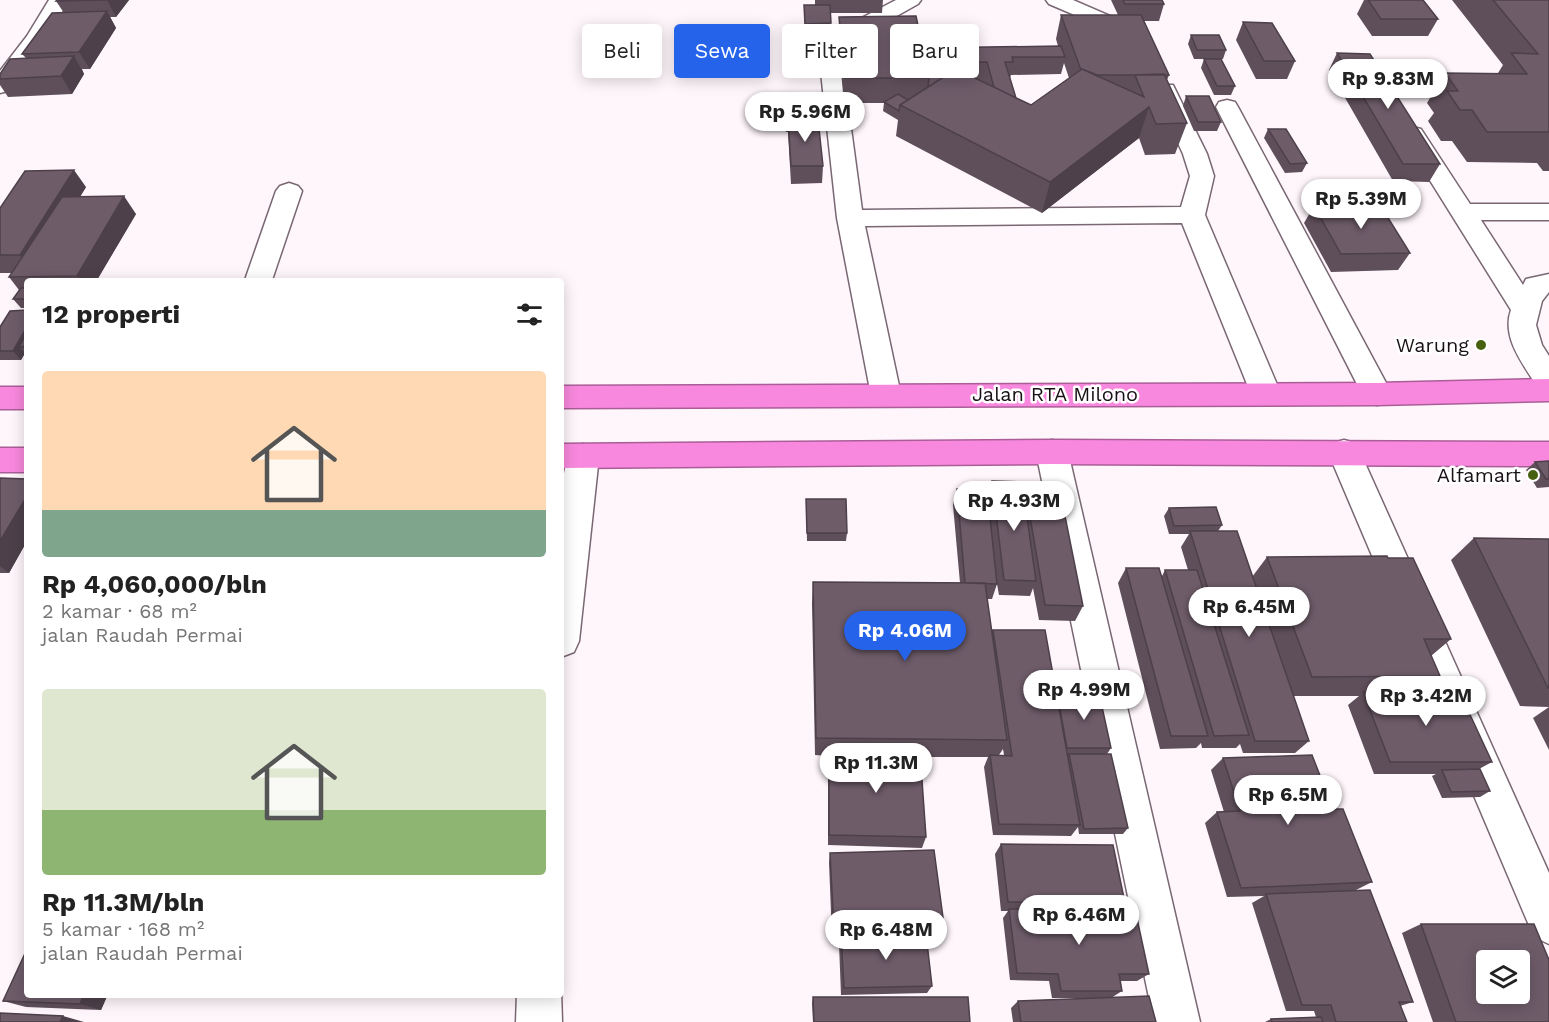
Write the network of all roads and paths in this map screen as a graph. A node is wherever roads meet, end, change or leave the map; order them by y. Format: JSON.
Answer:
{"nodes":[{"id":1,"x":59,"y":0,"type":"edge"},
{"id":2,"x":911,"y":0,"type":"edge"},
{"id":3,"x":1056,"y":0,"type":"edge"},
{"id":4,"x":0,"y":86,"type":"edge"},
{"id":5,"x":1227,"y":107,"type":"dead end"},
{"id":6,"x":1400,"y":114,"type":"edge"},
{"id":7,"x":289,"y":191,"type":"dead end"},
{"id":8,"x":1462,"y":212,"type":"junction"},
{"id":9,"x":1549,"y":212,"type":"edge"},
{"id":10,"x":1192,"y":215,"type":"junction"},
{"id":11,"x":849,"y":218,"type":"junction"},
{"id":12,"x":259,"y":278,"type":"edge"},
{"id":13,"x":1549,"y":283,"type":"edge"},
{"id":14,"x":1523,"y":307,"type":"junction"},
{"id":15,"x":1549,"y":380,"type":"edge"},
{"id":16,"x":1549,"y":390,"type":"edge"},
{"id":17,"x":1266,"y":394,"type":"junction"},
{"id":18,"x":1377,"y":394,"type":"junction"},
{"id":19,"x":886,"y":395,"type":"junction"},
{"id":20,"x":564,"y":397,"type":"edge"},
{"id":21,"x":0,"y":398,"type":"edge"},
{"id":22,"x":24,"y":398,"type":"edge"},
{"id":23,"x":1052,"y":452,"type":"junction"},
{"id":24,"x":1344,"y":452,"type":"junction"},
{"id":25,"x":1549,"y":454,"type":"edge"},
{"id":26,"x":572,"y":456,"type":"edge"},
{"id":27,"x":0,"y":460,"type":"edge"},
{"id":28,"x":24,"y":460,"type":"edge"},
{"id":29,"x":564,"y":591,"type":"edge"},
{"id":30,"x":1549,"y":922,"type":"edge"},
{"id":31,"x":540,"y":998,"type":"edge"},
{"id":32,"x":539,"y":1022,"type":"edge"},
{"id":33,"x":1177,"y":1022,"type":"edge"}],
"edges":[{"from":1,"to":4,"type":"street"},
{"from":2,"to":11,"type":"street"},
{"from":3,"to":10,"type":"street"},
{"from":5,"to":18,"type":"street"},
{"from":6,"to":8,"type":"street"},
{"from":7,"to":12,"type":"street"},
{"from":8,"to":9,"type":"street"},
{"from":8,"to":14,"type":"street"},
{"from":10,"to":11,"type":"street"},
{"from":10,"to":17,"type":"street"},
{"from":11,"to":19,"type":"street"},
{"from":13,"to":14,"type":"street"},
{"from":14,"to":15,"type":"street"},
{"from":16,"to":18,"type":"highway","name":"Jalan RTA Milono"},
{"from":17,"to":18,"type":"highway","name":"Jalan RTA Milono"},
{"from":17,"to":19,"type":"highway","name":"Jalan RTA Milono"},
{"from":19,"to":20,"type":"highway","name":"Jalan RTA Milono"},
{"from":21,"to":22,"type":"highway"},
{"from":23,"to":24,"type":"highway"},
{"from":23,"to":26,"type":"highway"},
{"from":23,"to":33,"type":"street"},
{"from":24,"to":25,"type":"highway"},
{"from":24,"to":30,"type":"street"},
{"from":26,"to":29,"type":"street"},
{"from":27,"to":28,"type":"highway"},
{"from":31,"to":32,"type":"street"}]}
